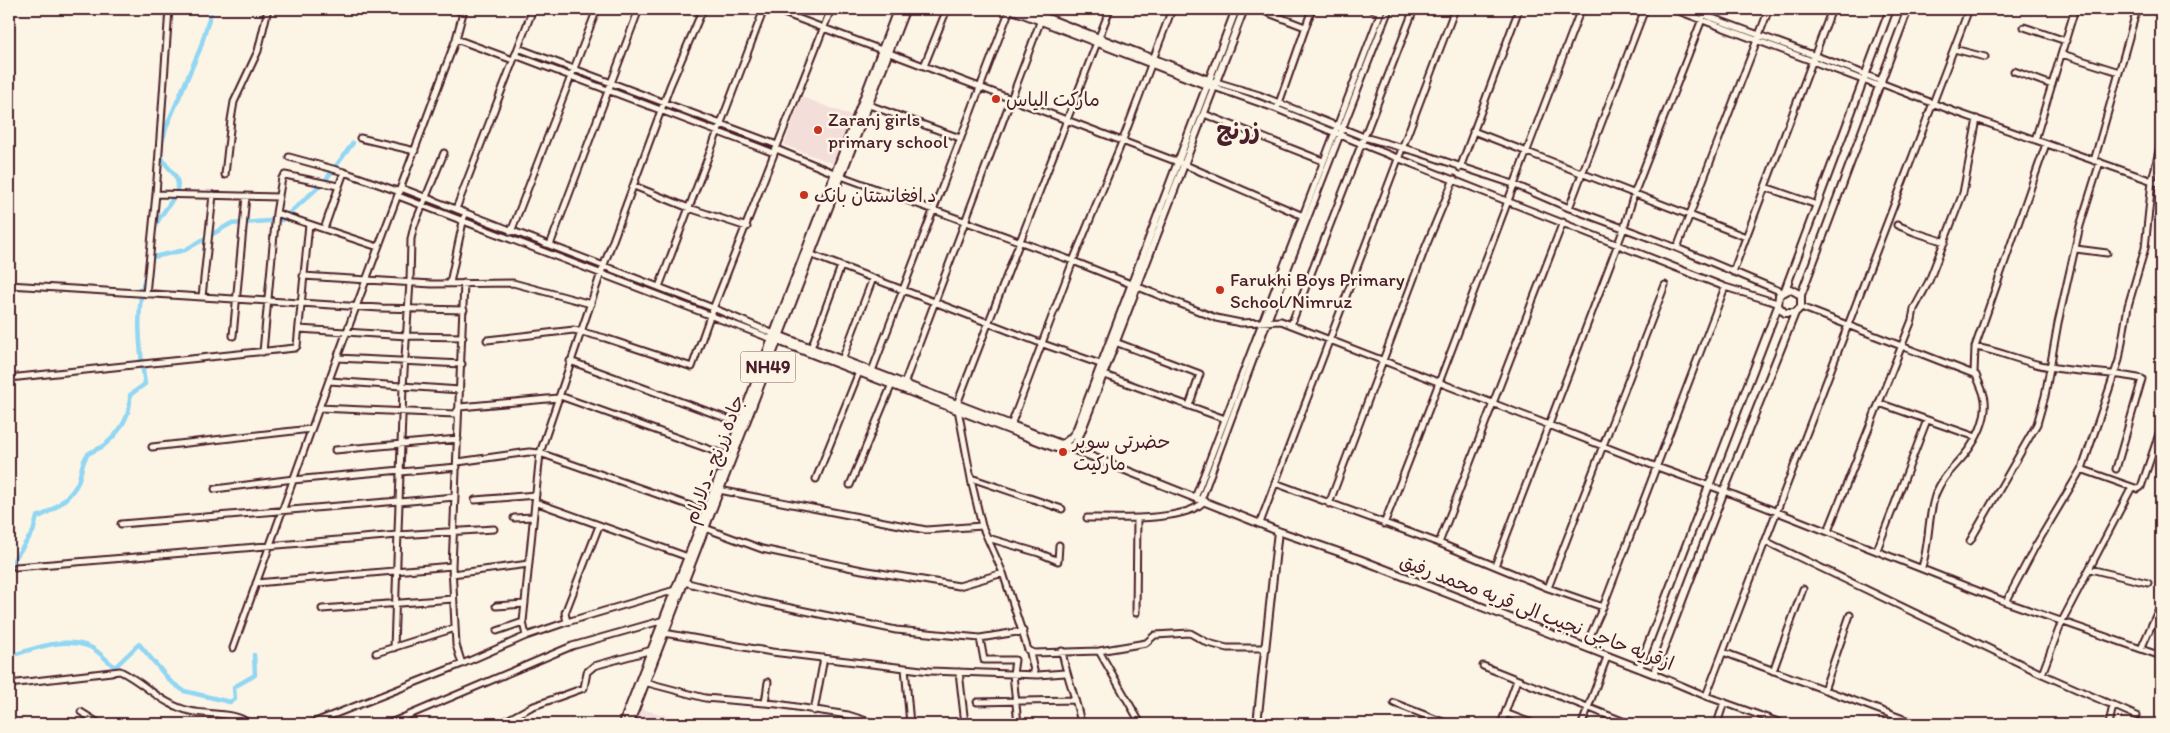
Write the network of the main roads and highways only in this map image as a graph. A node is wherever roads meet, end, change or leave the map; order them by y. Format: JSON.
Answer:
{"nodes":[{"id":1,"x":898,"y":9,"type":"edge"},
{"id":2,"x":906,"y":9,"type":"edge"},
{"id":3,"x":1010,"y":9,"type":"edge"},
{"id":4,"x":1024,"y":9,"type":"edge"},
{"id":5,"x":1236,"y":9,"type":"edge"},
{"id":6,"x":1244,"y":9,"type":"edge"},
{"id":7,"x":1890,"y":9,"type":"edge"},
{"id":8,"x":1908,"y":9,"type":"edge"},
{"id":9,"x":1042,"y":15,"type":"edge"},
{"id":10,"x":885,"y":53,"type":"junction"},
{"id":11,"x":1212,"y":84,"type":"junction"},
{"id":12,"x":1181,"y":163,"type":"junction"},
{"id":13,"x":838,"y":175,"type":"junction"},
{"id":14,"x":1134,"y":287,"type":"junction"},
{"id":15,"x":1783,"y":291,"type":"junction"},
{"id":16,"x":1800,"y":295,"type":"junction"},
{"id":17,"x":1778,"y":304,"type":"junction"},
{"id":18,"x":1795,"y":313,"type":"junction"},
{"id":19,"x":776,"y":337,"type":"junction"},
{"id":20,"x":1103,"y":365,"type":"junction"},
{"id":21,"x":958,"y":407,"type":"junction"},
{"id":22,"x":1067,"y":446,"type":"junction"},
{"id":23,"x":1278,"y":531,"type":"junction"},
{"id":24,"x":1639,"y":668,"type":"junction"},
{"id":25,"x":623,"y":724,"type":"edge"},
{"id":26,"x":629,"y":724,"type":"edge"},
{"id":27,"x":1257,"y":724,"type":"edge"}],
"edges":[{"from":1,"to":10,"type":"highway","name":"جاده زرنج - دلارام","number":"NH49"},
{"from":2,"to":10,"type":"highway","name":"جاده زرنج - دلارام","number":"NH49"},
{"from":3,"to":9,"type":"main road"},
{"from":4,"to":9,"type":"main road"},
{"from":5,"to":11,"type":"main road"},
{"from":6,"to":11,"type":"main road"},
{"from":7,"to":15,"type":"main road"},
{"from":8,"to":16,"type":"main road"},
{"from":9,"to":11,"type":"main road"},
{"from":10,"to":13,"type":"highway","name":"جاده زرنج - دلارام","number":"NH49"},
{"from":10,"to":13,"type":"highway","name":"جاده زرنج - دلارام","number":"NH49"},
{"from":11,"to":12,"type":"main road"},
{"from":11,"to":12,"type":"main road"},
{"from":12,"to":14,"type":"main road"},
{"from":13,"to":19,"type":"highway","name":"جاده زرنج - دلارام","number":"NH49"},
{"from":14,"to":20,"type":"main road"},
{"from":14,"to":20,"type":"main road"},
{"from":15,"to":16,"type":"main road"},
{"from":15,"to":17,"type":"main road"},
{"from":16,"to":18,"type":"main road"},
{"from":17,"to":18,"type":"main road"},
{"from":17,"to":24,"type":"main road"},
{"from":18,"to":24,"type":"main road","name":"ازقریه حاجی نجیب الی قریه محمد رفیق"},
{"from":19,"to":21,"type":"main road"},
{"from":19,"to":21,"type":"main road"},
{"from":19,"to":25,"type":"highway","name":"جاده زرنج - دلارام","number":"NH49"},
{"from":19,"to":26,"type":"highway","name":"جاده زرنج - دلارام","number":"NH49"},
{"from":20,"to":22,"type":"main road"},
{"from":20,"to":22,"type":"main road"},
{"from":21,"to":22,"type":"main road"},
{"from":21,"to":22,"type":"main road"},
{"from":22,"to":23,"type":"main road","name":"ازقریه حاجی نجیب الی قریه محمد رفیق"},
{"from":23,"to":24,"type":"main road","name":"ازقریه حاجی نجیب الی قریه محمد رفیق"},
{"from":23,"to":27,"type":"main road"}]}
